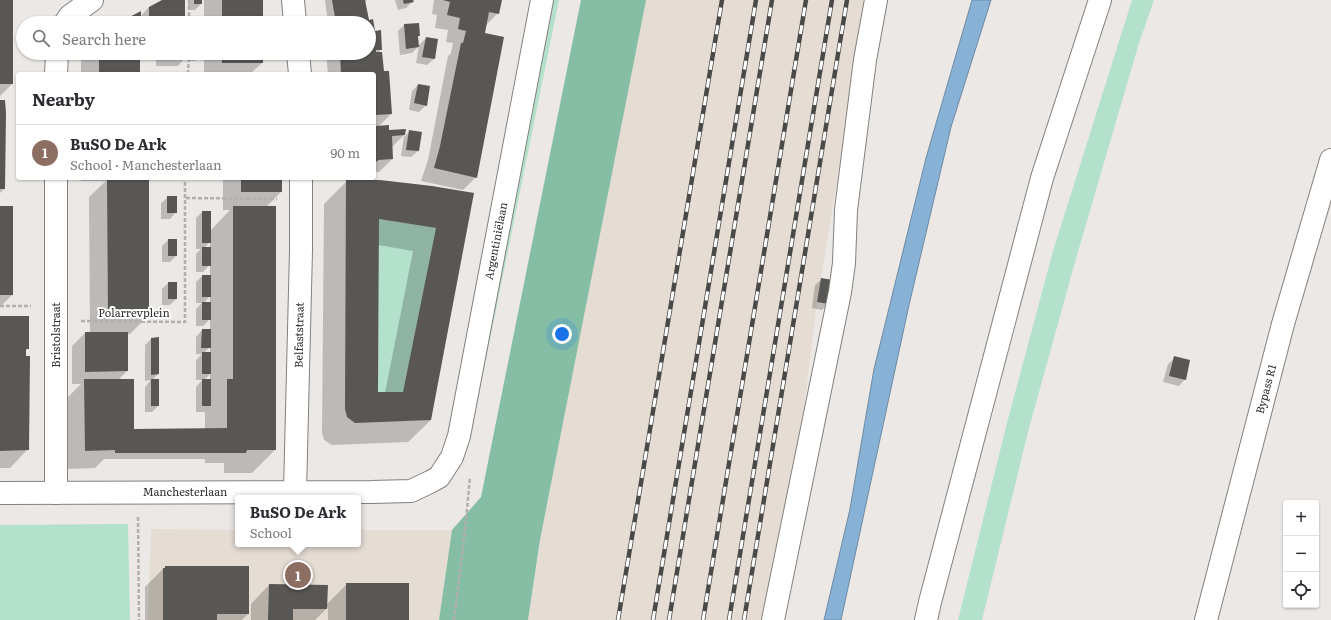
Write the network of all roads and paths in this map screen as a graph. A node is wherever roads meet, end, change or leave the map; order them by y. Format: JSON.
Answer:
{"nodes":[{"id":1,"x":92,"y":0,"type":"edge"},
{"id":2,"x":189,"y":0,"type":"edge"},
{"id":3,"x":293,"y":0,"type":"edge"},
{"id":4,"x":542,"y":0,"type":"edge"},
{"id":5,"x":876,"y":0,"type":"edge"},
{"id":6,"x":1100,"y":0,"type":"edge"},
{"id":7,"x":70,"y":16,"type":"edge"},
{"id":8,"x":189,"y":16,"type":"edge"},
{"id":9,"x":294,"y":16,"type":"edge"},
{"id":10,"x":57,"y":60,"type":"edge"},
{"id":11,"x":189,"y":60,"type":"edge"},
{"id":12,"x":299,"y":60,"type":"edge"},
{"id":13,"x":56,"y":72,"type":"edge"},
{"id":14,"x":188,"y":72,"type":"edge"},
{"id":15,"x":300,"y":72,"type":"edge"},
{"id":16,"x":1331,"y":160,"type":"edge"},
{"id":17,"x":56,"y":180,"type":"edge"},
{"id":18,"x":185,"y":180,"type":"edge"},
{"id":19,"x":301,"y":188,"type":"edge"},
{"id":20,"x":186,"y":198,"type":"junction"},
{"id":21,"x":0,"y":306,"type":"edge"},
{"id":22,"x":55,"y":314,"type":"junction"},
{"id":23,"x":439,"y":477,"type":"joint"},
{"id":24,"x":468,"y":488,"type":"dead end"},
{"id":25,"x":138,"y":492,"type":"junction"},
{"id":26,"x":295,"y":492,"type":"junction"},
{"id":27,"x":0,"y":493,"type":"edge"},
{"id":28,"x":56,"y":493,"type":"junction"},
{"id":29,"x":139,"y":620,"type":"edge"},
{"id":30,"x":454,"y":620,"type":"edge"},
{"id":31,"x":773,"y":620,"type":"edge"},
{"id":32,"x":926,"y":620,"type":"edge"},
{"id":33,"x":1206,"y":620,"type":"edge"}],
"edges":[{"from":1,"to":7,"type":"main road"},
{"from":2,"to":8,"type":"path"},
{"from":3,"to":9,"type":"main road"},
{"from":4,"to":23,"type":"main road","name":"Argentiniëlaan"},
{"from":5,"to":31,"type":"main road"},
{"from":6,"to":32,"type":"main road"},
{"from":10,"to":13,"type":"main road"},
{"from":11,"to":14,"type":"path"},
{"from":12,"to":15,"type":"main road"},
{"from":16,"to":33,"type":"main road","name":"Bypass R1"},
{"from":17,"to":22,"type":"main road","name":"Bristolstraat"},
{"from":18,"to":20,"type":"path","name":"Polarrevplein"},
{"from":19,"to":20,"type":"path"},
{"from":19,"to":26,"type":"main road","name":"Belfaststraat"},
{"from":20,"to":22,"type":"path","name":"Polarrevplein"},
{"from":21,"to":22,"type":"path"},
{"from":22,"to":28,"type":"main road","name":"Bristolstraat"},
{"from":23,"to":26,"type":"main road","name":"Manchesterlaan"},
{"from":24,"to":30,"type":"path"},
{"from":25,"to":26,"type":"main road","name":"Manchesterlaan"},
{"from":25,"to":28,"type":"main road","name":"Manchesterlaan"},
{"from":25,"to":29,"type":"path"},
{"from":27,"to":28,"type":"main road","name":"Manchesterlaan"}]}
